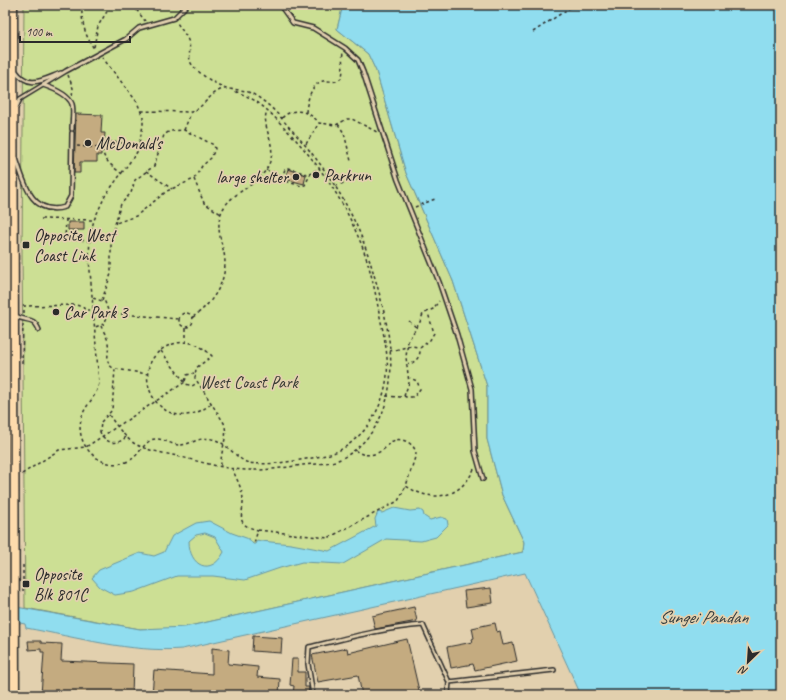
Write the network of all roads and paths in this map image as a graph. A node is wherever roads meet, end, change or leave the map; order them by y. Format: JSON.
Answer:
{"nodes":[{"id":1,"x":12,"y":5,"type":"edge"},
{"id":2,"x":82,"y":5,"type":"edge"},
{"id":3,"x":111,"y":5,"type":"edge"},
{"id":4,"x":133,"y":5,"type":"edge"},
{"id":5,"x":188,"y":5,"type":"edge"},
{"id":6,"x":280,"y":5,"type":"edge"},
{"id":7,"x":574,"y":5,"type":"edge"},
{"id":8,"x":174,"y":18,"type":"junction"},
{"id":9,"x":147,"y":24,"type":"junction"},
{"id":10,"x":533,"y":32,"type":"dead end"},
{"id":11,"x":94,"y":48,"type":"junction"},
{"id":12,"x":345,"y":48,"type":"junction"},
{"id":13,"x":99,"y":54,"type":"junction"},
{"id":14,"x":12,"y":65,"type":"junction"},
{"id":15,"x":66,"y":71,"type":"junction"},
{"id":16,"x":43,"y":85,"type":"junction"},
{"id":17,"x":230,"y":88,"type":"junction"},
{"id":18,"x":72,"y":104,"type":"junction"},
{"id":19,"x":267,"y":110,"type":"junction"},
{"id":20,"x":141,"y":111,"type":"junction"},
{"id":21,"x":191,"y":112,"type":"junction"},
{"id":22,"x":306,"y":112,"type":"junction"},
{"id":23,"x":12,"y":116,"type":"junction"},
{"id":24,"x":282,"y":119,"type":"junction"},
{"id":25,"x":319,"y":123,"type":"junction"},
{"id":26,"x":338,"y":124,"type":"junction"},
{"id":27,"x":184,"y":130,"type":"junction"},
{"id":28,"x":382,"y":133,"type":"junction"},
{"id":29,"x":306,"y":144,"type":"junction"},
{"id":30,"x":13,"y":146,"type":"junction"},
{"id":31,"x":72,"y":146,"type":"junction"},
{"id":32,"x":103,"y":148,"type":"junction"},
{"id":33,"x":139,"y":148,"type":"junction"},
{"id":34,"x":351,"y":161,"type":"dead end"},
{"id":35,"x":320,"y":168,"type":"junction"},
{"id":36,"x":266,"y":170,"type":"junction"},
{"id":37,"x":146,"y":172,"type":"junction"},
{"id":38,"x":122,"y":174,"type":"junction"},
{"id":39,"x":310,"y":175,"type":"junction"},
{"id":40,"x":194,"y":179,"type":"junction"},
{"id":41,"x":282,"y":179,"type":"junction"},
{"id":42,"x":344,"y":184,"type":"dead end"},
{"id":43,"x":335,"y":186,"type":"junction"},
{"id":44,"x":172,"y":189,"type":"junction"},
{"id":45,"x":435,"y":200,"type":"dead end"},
{"id":46,"x":410,"y":209,"type":"junction"},
{"id":47,"x":221,"y":214,"type":"junction"},
{"id":48,"x":41,"y":219,"type":"dead end"},
{"id":49,"x":66,"y":219,"type":"junction"},
{"id":50,"x":94,"y":220,"type":"junction"},
{"id":51,"x":116,"y":223,"type":"junction"},
{"id":52,"x":89,"y":240,"type":"junction"},
{"id":53,"x":442,"y":293,"type":"junction"},
{"id":54,"x":93,"y":298,"type":"junction"},
{"id":55,"x":102,"y":300,"type":"junction"},
{"id":56,"x":85,"y":310,"type":"junction"},
{"id":57,"x":94,"y":310,"type":"junction"},
{"id":58,"x":109,"y":312,"type":"junction"},
{"id":59,"x":428,"y":312,"type":"junction"},
{"id":60,"x":10,"y":316,"type":"edge"},
{"id":61,"x":66,"y":317,"type":"dead end"},
{"id":62,"x":193,"y":317,"type":"junction"},
{"id":63,"x":179,"y":319,"type":"junction"},
{"id":64,"x":409,"y":321,"type":"dead end"},
{"id":65,"x":101,"y":326,"type":"junction"},
{"id":66,"x":94,"y":327,"type":"junction"},
{"id":67,"x":416,"y":327,"type":"junction"},
{"id":68,"x":186,"y":328,"type":"junction"},
{"id":69,"x":40,"y":330,"type":"dead end"},
{"id":70,"x":186,"y":342,"type":"junction"},
{"id":71,"x":406,"y":347,"type":"junction"},
{"id":72,"x":420,"y":348,"type":"junction"},
{"id":73,"x":161,"y":350,"type":"junction"},
{"id":74,"x":390,"y":351,"type":"junction"},
{"id":75,"x":406,"y":365,"type":"junction"},
{"id":76,"x":115,"y":369,"type":"junction"},
{"id":77,"x":195,"y":373,"type":"junction"},
{"id":78,"x":148,"y":374,"type":"junction"},
{"id":79,"x":410,"y":378,"type":"junction"},
{"id":80,"x":185,"y":382,"type":"junction"},
{"id":81,"x":197,"y":383,"type":"junction"},
{"id":82,"x":386,"y":396,"type":"junction"},
{"id":83,"x":404,"y":396,"type":"junction"},
{"id":84,"x":155,"y":402,"type":"junction"},
{"id":85,"x":211,"y":404,"type":"junction"},
{"id":86,"x":109,"y":415,"type":"junction"},
{"id":87,"x":117,"y":426,"type":"junction"},
{"id":88,"x":103,"y":437,"type":"junction"},
{"id":89,"x":126,"y":437,"type":"junction"},
{"id":90,"x":223,"y":444,"type":"junction"},
{"id":91,"x":86,"y":447,"type":"junction"},
{"id":92,"x":144,"y":448,"type":"junction"},
{"id":93,"x":355,"y":450,"type":"junction"},
{"id":94,"x":477,"y":462,"type":"junction"},
{"id":95,"x":258,"y":464,"type":"junction"},
{"id":96,"x":221,"y":466,"type":"junction"},
{"id":97,"x":232,"y":468,"type":"junction"},
{"id":98,"x":260,"y":470,"type":"junction"},
{"id":99,"x":20,"y":475,"type":"dead end"},
{"id":100,"x":483,"y":479,"type":"dead end"},
{"id":101,"x":406,"y":486,"type":"junction"},
{"id":102,"x":258,"y":530,"type":"junction"},
{"id":103,"x":254,"y":542,"type":"dead end"},
{"id":104,"x":22,"y":563,"type":"dead end"},
{"id":105,"x":23,"y":597,"type":"dead end"},
{"id":106,"x":554,"y":670,"type":"dead end"},
{"id":107,"x":449,"y":682,"type":"junction"},
{"id":108,"x":14,"y":695,"type":"edge"},
{"id":109,"x":313,"y":695,"type":"edge"},
{"id":110,"x":448,"y":695,"type":"edge"}],
"edges":[{"from":1,"to":14,"type":"highway"},
{"from":2,"to":11,"type":"path"},
{"from":3,"to":11,"type":"path"},
{"from":4,"to":9,"type":"path"},
{"from":5,"to":8,"type":"lane"},
{"from":6,"to":12,"type":"lane"},
{"from":7,"to":10,"type":"path"},
{"from":8,"to":9,"type":"lane"},
{"from":8,"to":17,"type":"path"},
{"from":9,"to":13,"type":"lane"},
{"from":11,"to":13,"type":"path"},
{"from":12,"to":22,"type":"path"},
{"from":12,"to":28,"type":"lane"},
{"from":13,"to":15,"type":"lane"},
{"from":13,"to":20,"type":"path"},
{"from":14,"to":15,"type":"lane"},
{"from":14,"to":23,"type":"highway"},
{"from":15,"to":16,"type":"lane"},
{"from":15,"to":18,"type":"path"},
{"from":16,"to":18,"type":"lane"},
{"from":16,"to":23,"type":"lane"},
{"from":17,"to":19,"type":"path"},
{"from":17,"to":21,"type":"path"},
{"from":17,"to":24,"type":"path"},
{"from":18,"to":31,"type":"lane"},
{"from":19,"to":35,"type":"path"},
{"from":19,"to":36,"type":"path"},
{"from":20,"to":21,"type":"path"},
{"from":20,"to":33,"type":"path"},
{"from":21,"to":27,"type":"path"},
{"from":22,"to":24,"type":"path"},
{"from":22,"to":25,"type":"path"},
{"from":23,"to":30,"type":"highway"},
{"from":24,"to":29,"type":"path"},
{"from":25,"to":26,"type":"path"},
{"from":25,"to":29,"type":"path"},
{"from":26,"to":28,"type":"path"},
{"from":26,"to":34,"type":"path"},
{"from":27,"to":37,"type":"path"},
{"from":27,"to":40,"type":"path"},
{"from":28,"to":46,"type":"lane"},
{"from":29,"to":43,"type":"path"},
{"from":30,"to":31,"type":"lane"},
{"from":30,"to":60,"type":"highway"},
{"from":31,"to":32,"type":"path"},
{"from":32,"to":33,"type":"path"},
{"from":32,"to":38,"type":"path"},
{"from":33,"to":38,"type":"path"},
{"from":35,"to":39,"type":"path"},
{"from":35,"to":95,"type":"path"},
{"from":36,"to":41,"type":"path"},
{"from":36,"to":47,"type":"path"},
{"from":37,"to":44,"type":"path"},
{"from":37,"to":51,"type":"path"},
{"from":38,"to":50,"type":"path"},
{"from":39,"to":41,"type":"path"},
{"from":39,"to":41,"type":"path"},
{"from":40,"to":44,"type":"path"},
{"from":40,"to":47,"type":"path"},
{"from":42,"to":43,"type":"path"},
{"from":43,"to":74,"type":"path"},
{"from":44,"to":51,"type":"path"},
{"from":45,"to":46,"type":"path"},
{"from":46,"to":53,"type":"lane"},
{"from":47,"to":62,"type":"path"},
{"from":48,"to":49,"type":"path"},
{"from":49,"to":50,"type":"path"},
{"from":49,"to":52,"type":"path"},
{"from":50,"to":52,"type":"path"},
{"from":51,"to":55,"type":"path"},
{"from":52,"to":54,"type":"path"},
{"from":53,"to":59,"type":"path"},
{"from":53,"to":94,"type":"lane"},
{"from":54,"to":55,"type":"path"},
{"from":54,"to":57,"type":"path"},
{"from":55,"to":58,"type":"path"},
{"from":56,"to":57,"type":"path"},
{"from":56,"to":60,"type":"path"},
{"from":56,"to":61,"type":"path"},
{"from":57,"to":66,"type":"path"},
{"from":58,"to":63,"type":"path"},
{"from":58,"to":65,"type":"path"},
{"from":59,"to":67,"type":"path"},
{"from":59,"to":72,"type":"path"},
{"from":60,"to":69,"type":"lane"},
{"from":60,"to":108,"type":"highway"},
{"from":62,"to":63,"type":"path"},
{"from":62,"to":68,"type":"path"},
{"from":63,"to":68,"type":"path"},
{"from":64,"to":67,"type":"path"},
{"from":65,"to":66,"type":"path"},
{"from":65,"to":76,"type":"path"},
{"from":66,"to":91,"type":"path"},
{"from":67,"to":71,"type":"path"},
{"from":68,"to":70,"type":"path"},
{"from":70,"to":73,"type":"path"},
{"from":70,"to":77,"type":"path"},
{"from":71,"to":72,"type":"path"},
{"from":71,"to":74,"type":"path"},
{"from":71,"to":75,"type":"path"},
{"from":72,"to":75,"type":"path"},
{"from":73,"to":78,"type":"path"},
{"from":73,"to":80,"type":"path"},
{"from":74,"to":82,"type":"path"},
{"from":75,"to":79,"type":"path"},
{"from":76,"to":78,"type":"path"},
{"from":76,"to":86,"type":"path"},
{"from":77,"to":80,"type":"path"},
{"from":77,"to":81,"type":"path"},
{"from":78,"to":84,"type":"path"},
{"from":79,"to":83,"type":"path"},
{"from":79,"to":83,"type":"path"},
{"from":80,"to":81,"type":"path"},
{"from":80,"to":84,"type":"path"},
{"from":81,"to":85,"type":"path"},
{"from":82,"to":83,"type":"path"},
{"from":82,"to":93,"type":"path"},
{"from":84,"to":85,"type":"path"},
{"from":84,"to":87,"type":"path"},
{"from":85,"to":90,"type":"path"},
{"from":86,"to":87,"type":"path"},
{"from":86,"to":88,"type":"path"},
{"from":87,"to":88,"type":"path"},
{"from":87,"to":89,"type":"path"},
{"from":88,"to":89,"type":"path"},
{"from":88,"to":91,"type":"path"},
{"from":89,"to":92,"type":"path"},
{"from":90,"to":92,"type":"path"},
{"from":90,"to":95,"type":"path"},
{"from":90,"to":96,"type":"path"},
{"from":91,"to":92,"type":"path"},
{"from":91,"to":99,"type":"path"},
{"from":92,"to":96,"type":"path"},
{"from":93,"to":98,"type":"path"},
{"from":93,"to":101,"type":"path"},
{"from":94,"to":100,"type":"lane"},
{"from":94,"to":101,"type":"path"},
{"from":95,"to":98,"type":"path"},
{"from":96,"to":97,"type":"path"},
{"from":97,"to":98,"type":"path"},
{"from":97,"to":102,"type":"path"},
{"from":101,"to":102,"type":"path"},
{"from":102,"to":103,"type":"path"},
{"from":104,"to":105,"type":"path"},
{"from":106,"to":107,"type":"lane"},
{"from":107,"to":109,"type":"lane"},
{"from":107,"to":110,"type":"lane"}]}
